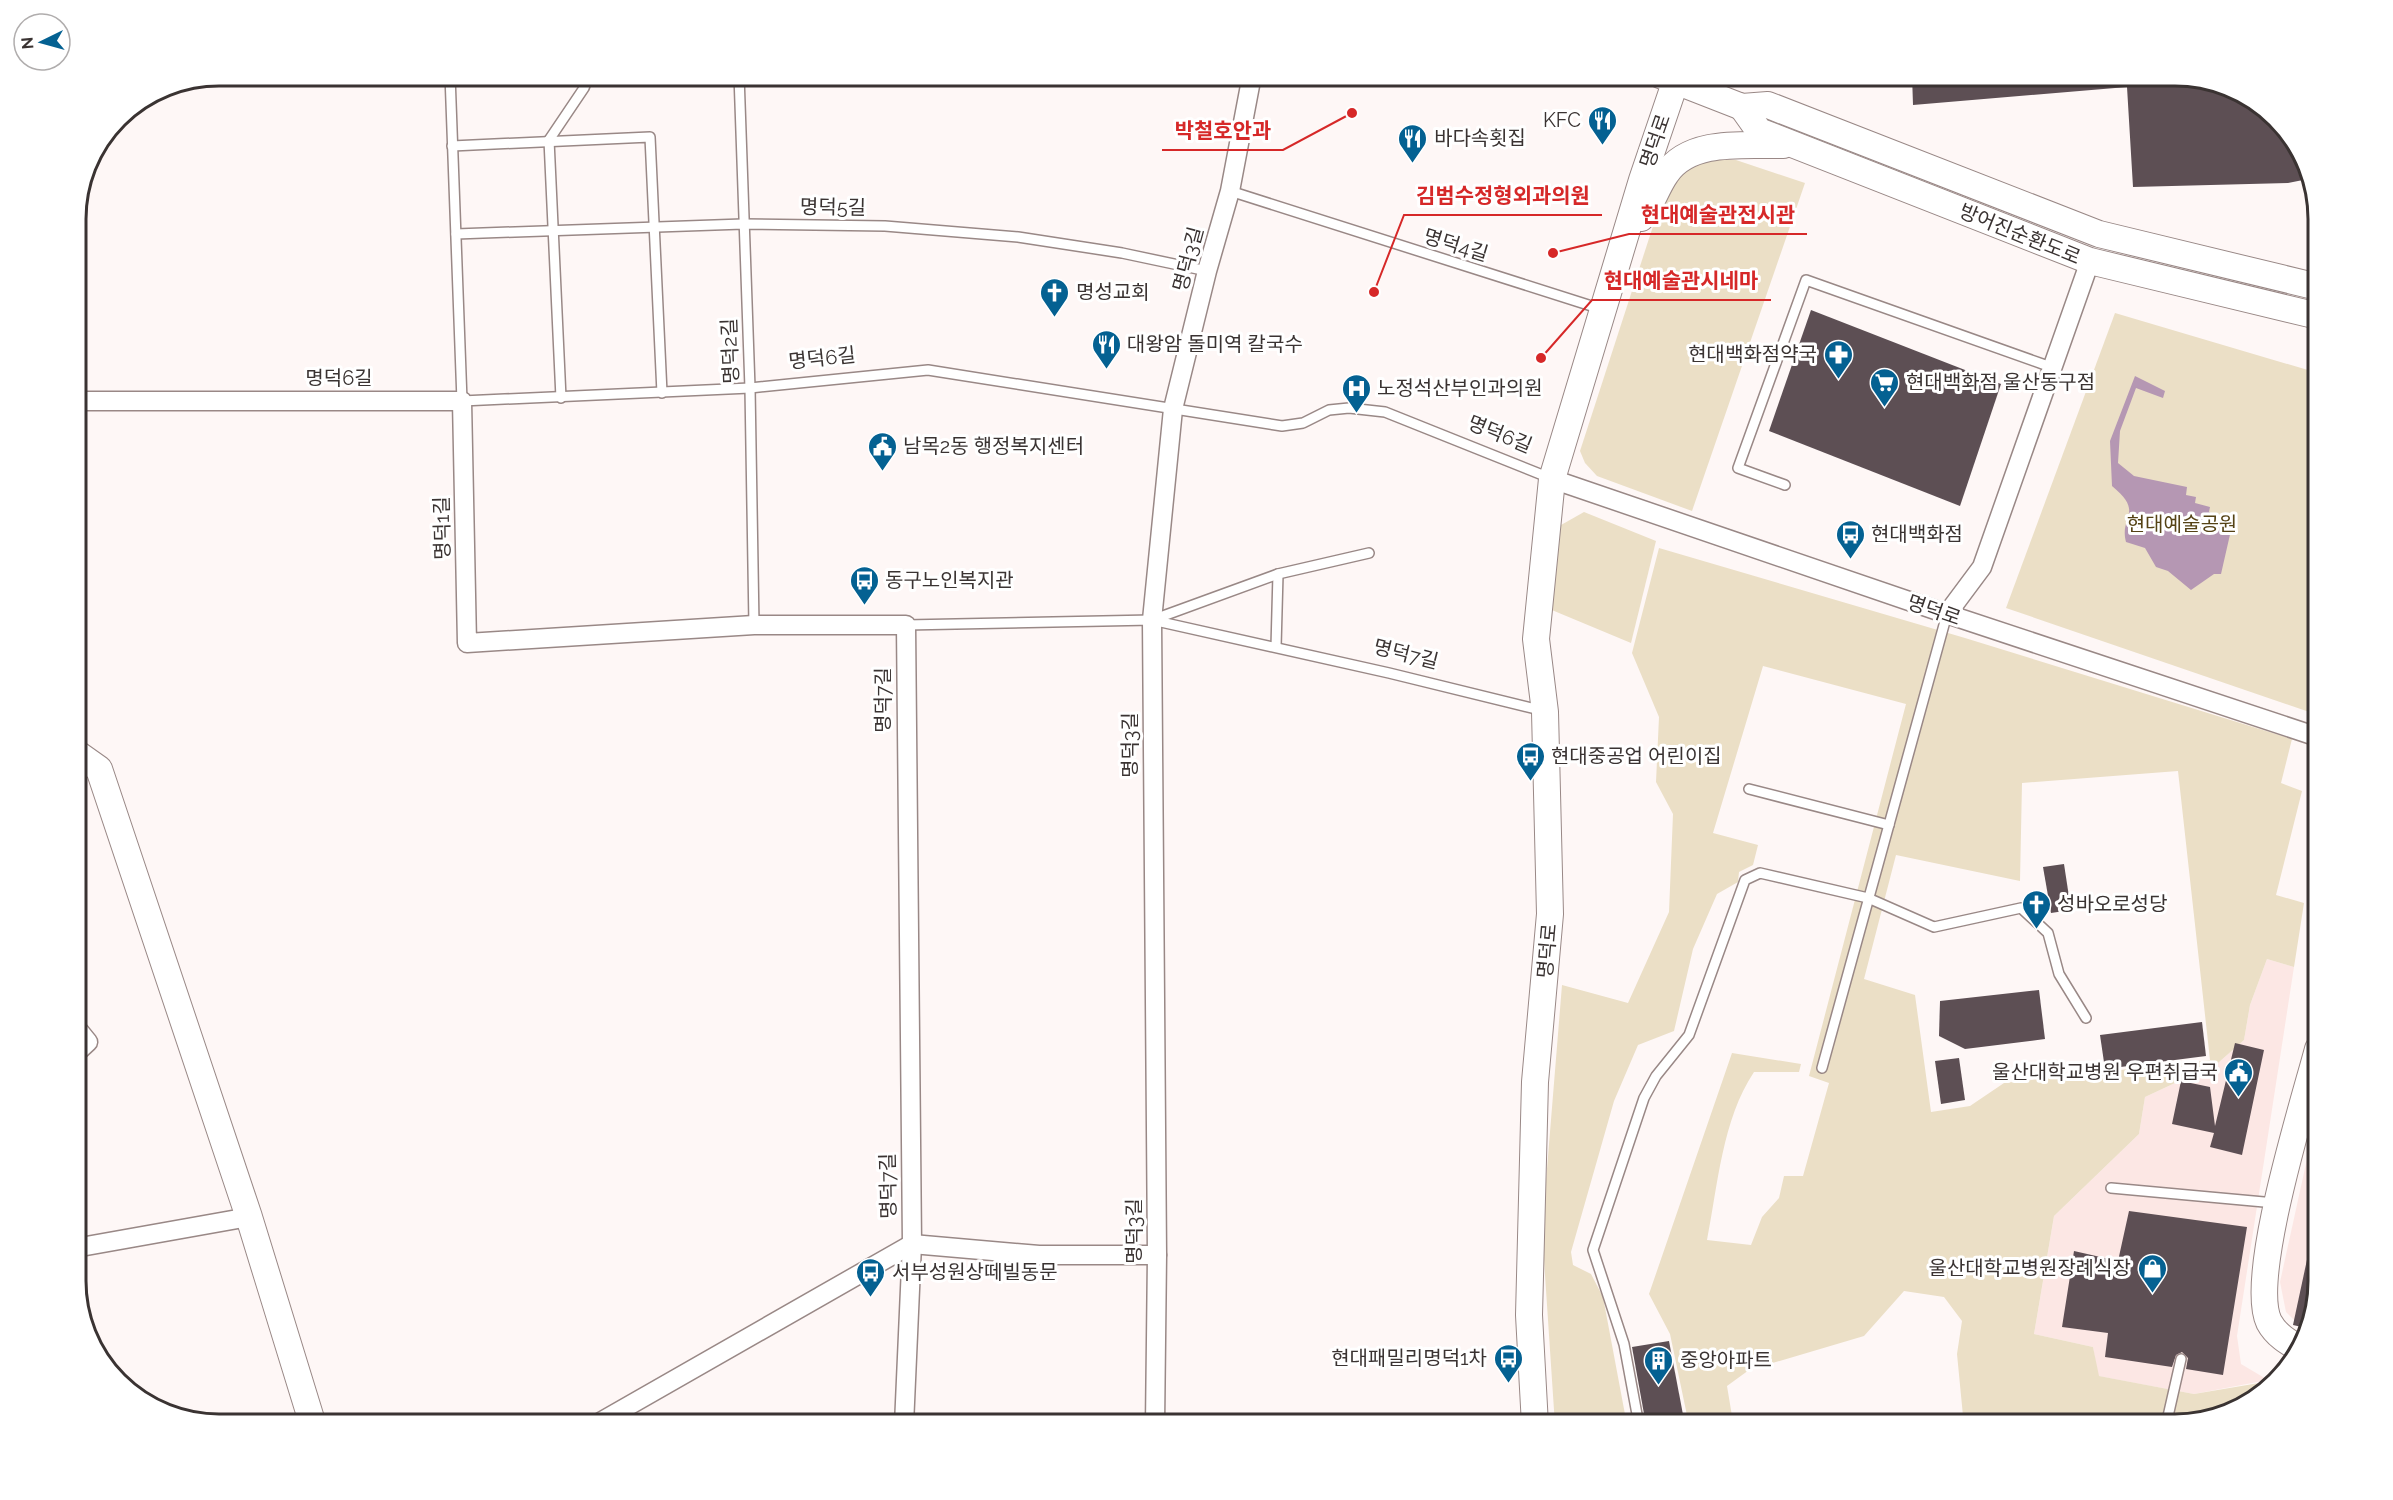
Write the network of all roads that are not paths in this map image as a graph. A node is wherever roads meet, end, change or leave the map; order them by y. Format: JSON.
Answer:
{"nodes":[{"id":1,"x":450,"y":86,"type":"edge"},
{"id":2,"x":585,"y":86,"type":"edge"},
{"id":3,"x":739,"y":86,"type":"edge"},
{"id":4,"x":1250,"y":86,"type":"edge"},
{"id":5,"x":1666,"y":86,"type":"edge"},
{"id":6,"x":1690,"y":86,"type":"edge"},
{"id":7,"x":1742,"y":107,"type":"junction"},
{"id":8,"x":549,"y":140,"type":"junction"},
{"id":9,"x":1792,"y":144,"type":"junction"},
{"id":10,"x":452,"y":146,"type":"junction"},
{"id":11,"x":1230,"y":191,"type":"junction"},
{"id":12,"x":743,"y":224,"type":"junction"},
{"id":13,"x":655,"y":229,"type":"junction"},
{"id":14,"x":555,"y":231,"type":"junction"},
{"id":15,"x":456,"y":234,"type":"junction"},
{"id":16,"x":1625,"y":236,"type":"junction"},
{"id":17,"x":2090,"y":261,"type":"junction"},
{"id":18,"x":1207,"y":271,"type":"junction"},
{"id":19,"x":2307,"y":284,"type":"edge"},
{"id":20,"x":1603,"y":310,"type":"junction"},
{"id":21,"x":2307,"y":313,"type":"edge"},
{"id":22,"x":2051,"y":367,"type":"junction"},
{"id":23,"x":750,"y":388,"type":"junction"},
{"id":24,"x":662,"y":393,"type":"junction"},
{"id":25,"x":561,"y":398,"type":"junction"},
{"id":26,"x":86,"y":401,"type":"edge"},
{"id":27,"x":462,"y":401,"type":"junction"},
{"id":28,"x":1173,"y":409,"type":"junction"},
{"id":29,"x":1552,"y":479,"type":"junction"},
{"id":30,"x":1785,"y":485,"type":"dead end"},
{"id":31,"x":1369,"y":553,"type":"dead end"},
{"id":32,"x":1278,"y":574,"type":"junction"},
{"id":33,"x":1947,"y":614,"type":"junction"},
{"id":34,"x":1152,"y":620,"type":"junction"},
{"id":35,"x":754,"y":625,"type":"junction"},
{"id":36,"x":906,"y":625,"type":"junction"},
{"id":37,"x":1276,"y":647,"type":"junction"},
{"id":38,"x":1545,"y":712,"type":"junction"},
{"id":39,"x":2307,"y":734,"type":"edge"},
{"id":40,"x":86,"y":760,"type":"edge"},
{"id":41,"x":1749,"y":789,"type":"dead end"},
{"id":42,"x":1889,"y":825,"type":"junction"},
{"id":43,"x":1868,"y":897,"type":"junction"},
{"id":44,"x":2086,"y":1018,"type":"dead end"},
{"id":45,"x":1822,"y":1068,"type":"dead end"},
{"id":46,"x":2308,"y":1087,"type":"edge"},
{"id":47,"x":2110,"y":1188,"type":"dead end"},
{"id":48,"x":2277,"y":1204,"type":"junction"},
{"id":49,"x":249,"y":1217,"type":"junction"},
{"id":50,"x":912,"y":1244,"type":"junction"},
{"id":51,"x":86,"y":1246,"type":"edge"},
{"id":52,"x":1157,"y":1255,"type":"junction"},
{"id":53,"x":2292,"y":1344,"type":"edge"},
{"id":54,"x":2181,"y":1359,"type":"dead end"},
{"id":55,"x":310,"y":1414,"type":"edge"},
{"id":56,"x":614,"y":1414,"type":"edge"},
{"id":57,"x":904,"y":1414,"type":"edge"},
{"id":58,"x":1155,"y":1414,"type":"edge"},
{"id":59,"x":1534,"y":1414,"type":"edge"},
{"id":60,"x":1637,"y":1414,"type":"edge"},
{"id":61,"x":2168,"y":1414,"type":"edge"}],
"edges":[{"from":1,"to":10,"type":"lane","name":"명덕1길"},
{"from":2,"to":8,"type":"lane"},
{"from":3,"to":12,"type":"lane","name":"명덕2길"},
{"from":4,"to":11,"type":"street","name":"명덕3길"},
{"from":5,"to":16,"type":"street","name":"명덕로"},
{"from":6,"to":7,"type":"street","name":"방어진순환도로"},
{"from":7,"to":9,"type":"street","name":"방어진순환도로"},
{"from":7,"to":19,"type":"street","name":"방어진순환도로"},
{"from":8,"to":10,"type":"lane"},
{"from":8,"to":13,"type":"lane"},
{"from":8,"to":14,"type":"lane"},
{"from":9,"to":16,"type":"street"},
{"from":9,"to":17,"type":"street","name":"방어진순환도로"},
{"from":10,"to":15,"type":"lane","name":"명덕1길"},
{"from":11,"to":18,"type":"street","name":"명덕3길"},
{"from":11,"to":20,"type":"lane","name":"명덕4길"},
{"from":12,"to":13,"type":"lane","name":"명덕5길"},
{"from":12,"to":18,"type":"lane","name":"명덕5길"},
{"from":12,"to":23,"type":"lane","name":"명덕2길"},
{"from":13,"to":14,"type":"lane","name":"명덕5길"},
{"from":13,"to":24,"type":"lane"},
{"from":14,"to":15,"type":"lane","name":"명덕5길"},
{"from":14,"to":25,"type":"lane"},
{"from":15,"to":27,"type":"lane","name":"명덕1길"},
{"from":16,"to":20,"type":"street","name":"명덕로"},
{"from":17,"to":21,"type":"street","name":"방어진순환도로"},
{"from":17,"to":22,"type":"street"},
{"from":18,"to":28,"type":"street","name":"명덕3길"},
{"from":20,"to":29,"type":"street","name":"명덕로"},
{"from":22,"to":30,"type":"lane"},
{"from":22,"to":33,"type":"street"},
{"from":23,"to":24,"type":"lane","name":"명덕6길"},
{"from":23,"to":28,"type":"lane","name":"명덕6길"},
{"from":23,"to":35,"type":"lane","name":"명덕2길"},
{"from":24,"to":25,"type":"lane","name":"명덕6길"},
{"from":25,"to":27,"type":"lane","name":"명덕6길"},
{"from":26,"to":27,"type":"street","name":"명덕6길"},
{"from":27,"to":35,"type":"street","name":"명덕1길"},
{"from":28,"to":29,"type":"lane","name":"명덕6길"},
{"from":28,"to":34,"type":"street","name":"명덕3길"},
{"from":29,"to":33,"type":"street","name":"명덕로"},
{"from":29,"to":38,"type":"street","name":"명덕로"},
{"from":31,"to":32,"type":"lane"},
{"from":32,"to":34,"type":"lane"},
{"from":32,"to":37,"type":"lane"},
{"from":33,"to":39,"type":"street","name":"명덕로"},
{"from":33,"to":42,"type":"lane"},
{"from":34,"to":36,"type":"lane","name":"명덕7길"},
{"from":34,"to":37,"type":"lane","name":"명덕7길"},
{"from":34,"to":52,"type":"street","name":"명덕3길"},
{"from":35,"to":36,"type":"street","name":"명덕1길"},
{"from":36,"to":50,"type":"street","name":"명덕7길"},
{"from":37,"to":38,"type":"lane","name":"명덕7길"},
{"from":38,"to":59,"type":"street","name":"명덕로"},
{"from":40,"to":49,"type":"street"},
{"from":41,"to":42,"type":"lane"},
{"from":42,"to":43,"type":"lane"},
{"from":43,"to":44,"type":"lane"},
{"from":43,"to":45,"type":"lane"},
{"from":43,"to":60,"type":"lane"},
{"from":46,"to":48,"type":"street"},
{"from":47,"to":48,"type":"lane"},
{"from":48,"to":53,"type":"street"},
{"from":49,"to":51,"type":"street"},
{"from":49,"to":55,"type":"street"},
{"from":50,"to":52,"type":"street"},
{"from":50,"to":56,"type":"street"},
{"from":50,"to":57,"type":"street","name":"명덕7길"},
{"from":52,"to":58,"type":"street","name":"명덕3길"},
{"from":54,"to":61,"type":"lane"}]}
